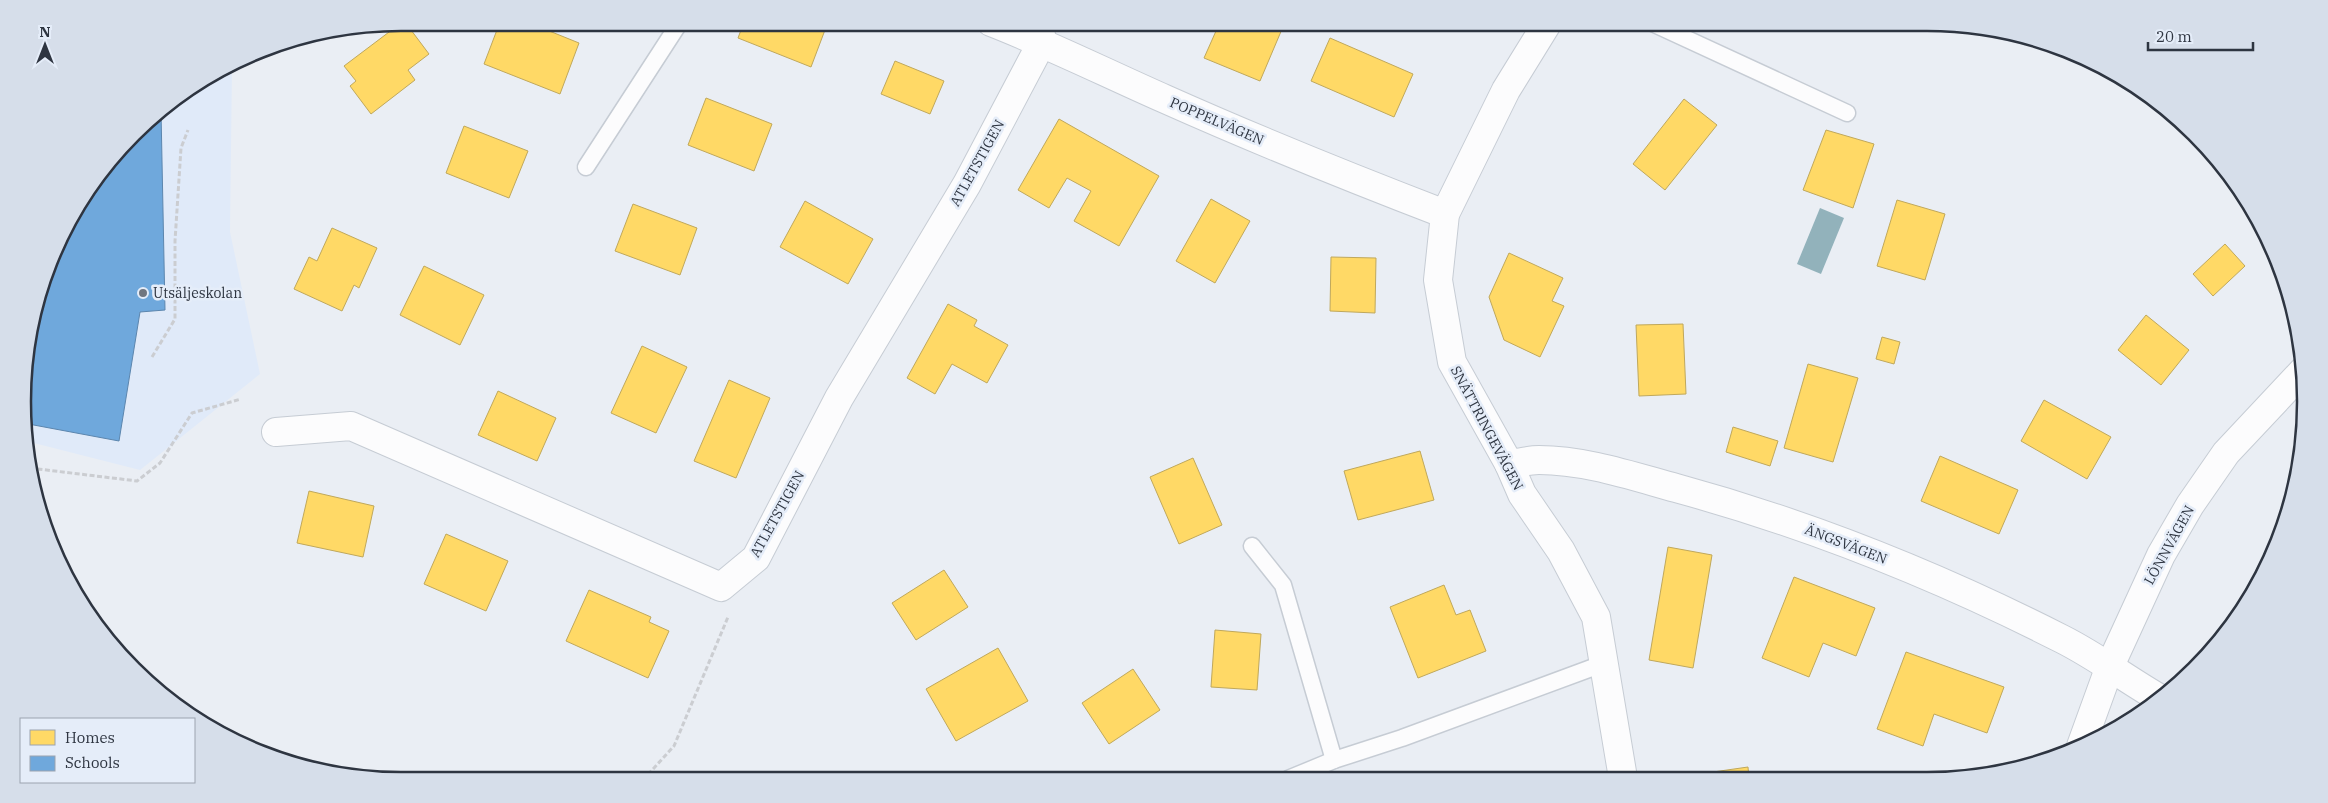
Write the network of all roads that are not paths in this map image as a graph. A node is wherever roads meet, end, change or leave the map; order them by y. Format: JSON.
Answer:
{"nodes":[{"id":1,"x":674,"y":31,"type":"edge"},
{"id":2,"x":1542,"y":31,"type":"edge"},
{"id":3,"x":1669,"y":31,"type":"edge"},
{"id":4,"x":1040,"y":32,"type":"edge"},
{"id":5,"x":1847,"y":113,"type":"dead end"},
{"id":6,"x":586,"y":167,"type":"dead end"},
{"id":7,"x":1446,"y":214,"type":"junction"},
{"id":8,"x":2296,"y":378,"type":"edge"},
{"id":9,"x":276,"y":432,"type":"dead end"},
{"id":10,"x":1509,"y":464,"type":"junction"},
{"id":11,"x":1252,"y":546,"type":"dead end"},
{"id":12,"x":1605,"y":663,"type":"junction"},
{"id":13,"x":2110,"y":666,"type":"junction"},
{"id":14,"x":2153,"y":694,"type":"edge"},
{"id":15,"x":2084,"y":737,"type":"edge"},
{"id":16,"x":1334,"y":760,"type":"junction"},
{"id":17,"x":1305,"y":772,"type":"edge"},
{"id":18,"x":1622,"y":772,"type":"edge"}],
"edges":[{"from":1,"to":6,"type":"lane"},
{"from":2,"to":7,"type":"street","name":"SNÄTTRINGEVÄGEN"},
{"from":3,"to":5,"type":"lane"},
{"from":4,"to":7,"type":"street","name":"POPPELVÄGEN"},
{"from":4,"to":9,"type":"street","name":"ATLETSTIGEN"},
{"from":7,"to":10,"type":"street","name":"SNÄTTRINGEVÄGEN"},
{"from":8,"to":13,"type":"street","name":"LÖNNVÄGEN"},
{"from":10,"to":12,"type":"street","name":"SNÄTTRINGEVÄGEN"},
{"from":10,"to":13,"type":"street","name":"ÄNGSVÄGEN"},
{"from":11,"to":16,"type":"lane"},
{"from":12,"to":16,"type":"lane"},
{"from":12,"to":18,"type":"street","name":"SNÄTTRINGEVÄGEN"},
{"from":13,"to":14,"type":"street","name":"ÄNGSVÄGEN"},
{"from":13,"to":15,"type":"street","name":"LÖNNVÄGEN"},
{"from":16,"to":17,"type":"lane"}]}
